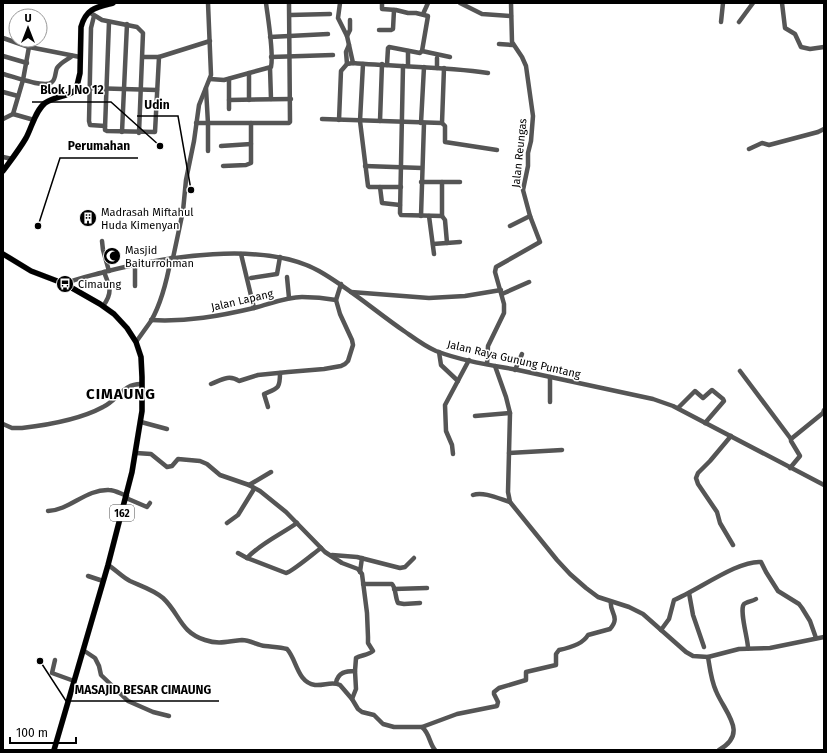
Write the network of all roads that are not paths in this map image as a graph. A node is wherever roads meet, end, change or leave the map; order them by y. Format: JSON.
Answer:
{"nodes":[{"id":1,"x":113,"y":3,"type":"edge"},
{"id":2,"x":208,"y":3,"type":"edge"},
{"id":3,"x":266,"y":3,"type":"edge"},
{"id":4,"x":289,"y":3,"type":"edge"},
{"id":5,"x":340,"y":3,"type":"edge"},
{"id":6,"x":382,"y":3,"type":"edge"},
{"id":7,"x":428,"y":3,"type":"edge"},
{"id":8,"x":460,"y":3,"type":"edge"},
{"id":9,"x":511,"y":3,"type":"edge"},
{"id":10,"x":723,"y":3,"type":"edge"},
{"id":11,"x":753,"y":3,"type":"edge"},
{"id":12,"x":782,"y":3,"type":"edge"},
{"id":13,"x":394,"y":10,"type":"junction"},
{"id":14,"x":89,"y":12,"type":"junction"},
{"id":15,"x":330,"y":14,"type":"dead end"},
{"id":16,"x":423,"y":14,"type":"junction"},
{"id":17,"x":290,"y":15,"type":"junction"},
{"id":18,"x":94,"y":16,"type":"junction"},
{"id":19,"x":511,"y":16,"type":"junction"},
{"id":20,"x":350,"y":20,"type":"dead end"},
{"id":21,"x":109,"y":22,"type":"junction"},
{"id":22,"x":721,"y":22,"type":"dead end"},
{"id":23,"x":739,"y":22,"type":"dead end"},
{"id":24,"x":127,"y":24,"type":"junction"},
{"id":25,"x":379,"y":30,"type":"dead end"},
{"id":26,"x":328,"y":34,"type":"dead end"},
{"id":27,"x":290,"y":36,"type":"junction"},
{"id":28,"x":347,"y":36,"type":"junction"},
{"id":29,"x":270,"y":37,"type":"junction"},
{"id":30,"x":210,"y":40,"type":"junction"},
{"id":31,"x":499,"y":44,"type":"dead end"},
{"id":32,"x":349,"y":45,"type":"junction"},
{"id":33,"x":513,"y":45,"type":"junction"},
{"id":34,"x":824,"y":47,"type":"edge"},
{"id":35,"x":29,"y":48,"type":"edge"},
{"id":36,"x":34,"y":48,"type":"edge"},
{"id":37,"x":408,"y":51,"type":"junction"},
{"id":38,"x":422,"y":51,"type":"junction"},
{"id":39,"x":333,"y":55,"type":"dead end"},
{"id":40,"x":3,"y":56,"type":"edge"},
{"id":41,"x":72,"y":56,"type":"junction"},
{"id":42,"x":290,"y":56,"type":"junction"},
{"id":43,"x":80,"y":57,"type":"junction"},
{"id":44,"x":143,"y":57,"type":"junction"},
{"id":45,"x":159,"y":57,"type":"junction"},
{"id":46,"x":271,"y":57,"type":"junction"},
{"id":47,"x":450,"y":57,"type":"dead end"},
{"id":48,"x":437,"y":58,"type":"dead end"},
{"id":49,"x":27,"y":63,"type":"junction"},
{"id":50,"x":353,"y":63,"type":"junction"},
{"id":51,"x":347,"y":64,"type":"junction"},
{"id":52,"x":363,"y":64,"type":"junction"},
{"id":53,"x":384,"y":65,"type":"junction"},
{"id":54,"x":405,"y":66,"type":"junction"},
{"id":55,"x":424,"y":67,"type":"junction"},
{"id":56,"x":270,"y":68,"type":"junction"},
{"id":57,"x":437,"y":68,"type":"junction"},
{"id":58,"x":444,"y":68,"type":"junction"},
{"id":59,"x":488,"y":73,"type":"dead end"},
{"id":60,"x":3,"y":74,"type":"edge"},
{"id":61,"x":249,"y":74,"type":"junction"},
{"id":62,"x":210,"y":79,"type":"junction"},
{"id":63,"x":229,"y":79,"type":"junction"},
{"id":64,"x":23,"y":80,"type":"junction"},
{"id":65,"x":89,"y":88,"type":"junction"},
{"id":66,"x":106,"y":88,"type":"junction"},
{"id":67,"x":206,"y":88,"type":"junction"},
{"id":68,"x":123,"y":89,"type":"junction"},
{"id":69,"x":141,"y":90,"type":"junction"},
{"id":70,"x":157,"y":90,"type":"junction"},
{"id":71,"x":3,"y":92,"type":"edge"},
{"id":72,"x":18,"y":96,"type":"junction"},
{"id":73,"x":271,"y":99,"type":"junction"},
{"id":74,"x":291,"y":99,"type":"junction"},
{"id":75,"x":229,"y":100,"type":"junction"},
{"id":76,"x":249,"y":100,"type":"junction"},
{"id":77,"x":229,"y":109,"type":"dead end"},
{"id":78,"x":13,"y":114,"type":"junction"},
{"id":79,"x":3,"y":119,"type":"edge"},
{"id":80,"x":322,"y":119,"type":"dead end"},
{"id":81,"x":34,"y":120,"type":"junction"},
{"id":82,"x":339,"y":120,"type":"junction"},
{"id":83,"x":360,"y":120,"type":"junction"},
{"id":84,"x":380,"y":121,"type":"junction"},
{"id":85,"x":401,"y":122,"type":"junction"},
{"id":86,"x":196,"y":123,"type":"junction"},
{"id":87,"x":251,"y":123,"type":"junction"},
{"id":88,"x":423,"y":123,"type":"junction"},
{"id":89,"x":442,"y":123,"type":"junction"},
{"id":90,"x":208,"y":124,"type":"junction"},
{"id":91,"x":105,"y":126,"type":"junction"},
{"id":92,"x":824,"y":129,"type":"edge"},
{"id":93,"x":122,"y":132,"type":"junction"},
{"id":94,"x":139,"y":133,"type":"junction"},
{"id":95,"x":251,"y":144,"type":"junction"},
{"id":96,"x":221,"y":146,"type":"dead end"},
{"id":97,"x":749,"y":149,"type":"dead end"},
{"id":98,"x":497,"y":150,"type":"dead end"},
{"id":99,"x":208,"y":151,"type":"dead end"},
{"id":100,"x":3,"y":157,"type":"edge"},
{"id":101,"x":12,"y":160,"type":"junction"},
{"id":102,"x":223,"y":166,"type":"dead end"},
{"id":103,"x":365,"y":166,"type":"junction"},
{"id":104,"x":401,"y":167,"type":"junction"},
{"id":105,"x":422,"y":168,"type":"junction"},
{"id":106,"x":3,"y":171,"type":"edge"},
{"id":107,"x":422,"y":182,"type":"junction"},
{"id":108,"x":442,"y":182,"type":"junction"},
{"id":109,"x":460,"y":182,"type":"dead end"},
{"id":110,"x":380,"y":187,"type":"junction"},
{"id":111,"x":401,"y":187,"type":"junction"},
{"id":112,"x":400,"y":205,"type":"junction"},
{"id":113,"x":421,"y":216,"type":"junction"},
{"id":114,"x":429,"y":216,"type":"junction"},
{"id":115,"x":442,"y":216,"type":"junction"},
{"id":116,"x":530,"y":216,"type":"junction"},
{"id":117,"x":510,"y":226,"type":"dead end"},
{"id":118,"x":102,"y":241,"type":"dead end"},
{"id":119,"x":447,"y":242,"type":"junction"},
{"id":120,"x":460,"y":242,"type":"dead end"},
{"id":121,"x":433,"y":244,"type":"junction"},
{"id":122,"x":3,"y":254,"type":"edge"},
{"id":123,"x":241,"y":254,"type":"junction"},
{"id":124,"x":434,"y":254,"type":"dead end"},
{"id":125,"x":280,"y":257,"type":"junction"},
{"id":126,"x":172,"y":258,"type":"junction"},
{"id":127,"x":135,"y":264,"type":"junction"},
{"id":128,"x":107,"y":271,"type":"junction"},
{"id":129,"x":287,"y":277,"type":"dead end"},
{"id":130,"x":251,"y":278,"type":"dead end"},
{"id":131,"x":529,"y":282,"type":"dead end"},
{"id":132,"x":65,"y":284,"type":"junction"},
{"id":133,"x":341,"y":284,"type":"junction"},
{"id":134,"x":136,"y":286,"type":"dead end"},
{"id":135,"x":351,"y":292,"type":"junction"},
{"id":136,"x":501,"y":292,"type":"junction"},
{"id":137,"x":289,"y":298,"type":"junction"},
{"id":138,"x":336,"y":300,"type":"junction"},
{"id":139,"x":103,"y":306,"type":"junction"},
{"id":140,"x":254,"y":308,"type":"junction"},
{"id":141,"x":151,"y":320,"type":"junction"},
{"id":142,"x":136,"y":342,"type":"junction"},
{"id":143,"x":439,"y":352,"type":"junction"},
{"id":144,"x":522,"y":354,"type":"dead end"},
{"id":145,"x":469,"y":360,"type":"junction"},
{"id":146,"x":488,"y":364,"type":"junction"},
{"id":147,"x":495,"y":366,"type":"junction"},
{"id":148,"x":515,"y":370,"type":"junction"},
{"id":149,"x":740,"y":371,"type":"dead end"},
{"id":150,"x":280,"y":372,"type":"junction"},
{"id":151,"x":550,"y":377,"type":"junction"},
{"id":152,"x":458,"y":381,"type":"junction"},
{"id":153,"x":142,"y":384,"type":"junction"},
{"id":154,"x":211,"y":384,"type":"dead end"},
{"id":155,"x":550,"y":402,"type":"dead end"},
{"id":156,"x":268,"y":407,"type":"dead end"},
{"id":157,"x":678,"y":408,"type":"junction"},
{"id":158,"x":824,"y":410,"type":"edge"},
{"id":159,"x":510,"y":413,"type":"junction"},
{"id":160,"x":475,"y":416,"type":"dead end"},
{"id":161,"x":141,"y":421,"type":"junction"},
{"id":162,"x":705,"y":423,"type":"junction"},
{"id":163,"x":3,"y":424,"type":"edge"},
{"id":164,"x":167,"y":429,"type":"dead end"},
{"id":165,"x":731,"y":436,"type":"junction"},
{"id":166,"x":791,"y":438,"type":"junction"},
{"id":167,"x":562,"y":450,"type":"dead end"},
{"id":168,"x":509,"y":453,"type":"junction"},
{"id":169,"x":136,"y":454,"type":"junction"},
{"id":170,"x":453,"y":454,"type":"dead end"},
{"id":171,"x":790,"y":468,"type":"junction"},
{"id":172,"x":271,"y":472,"type":"dead end"},
{"id":173,"x":248,"y":485,"type":"junction"},
{"id":174,"x":824,"y":485,"type":"edge"},
{"id":175,"x":254,"y":489,"type":"junction"},
{"id":176,"x":473,"y":495,"type":"dead end"},
{"id":177,"x":127,"y":497,"type":"junction"},
{"id":178,"x":510,"y":502,"type":"junction"},
{"id":179,"x":150,"y":503,"type":"dead end"},
{"id":180,"x":48,"y":511,"type":"dead end"},
{"id":181,"x":227,"y":523,"type":"dead end"},
{"id":182,"x":297,"y":523,"type":"junction"},
{"id":183,"x":734,"y":545,"type":"dead end"},
{"id":184,"x":321,"y":548,"type":"junction"},
{"id":185,"x":238,"y":553,"type":"dead end"},
{"id":186,"x":330,"y":555,"type":"junction"},
{"id":187,"x":247,"y":558,"type":"junction"},
{"id":188,"x":362,"y":558,"type":"junction"},
{"id":189,"x":414,"y":558,"type":"dead end"},
{"id":190,"x":108,"y":565,"type":"junction"},
{"id":191,"x":360,"y":572,"type":"junction"},
{"id":192,"x":88,"y":576,"type":"dead end"},
{"id":193,"x":103,"y":581,"type":"junction"},
{"id":194,"x":363,"y":584,"type":"junction"},
{"id":195,"x":427,"y":588,"type":"dead end"},
{"id":196,"x":394,"y":590,"type":"junction"},
{"id":197,"x":690,"y":593,"type":"junction"},
{"id":198,"x":756,"y":599,"type":"dead end"},
{"id":199,"x":611,"y":602,"type":"junction"},
{"id":200,"x":420,"y":603,"type":"dead end"},
{"id":201,"x":661,"y":630,"type":"junction"},
{"id":202,"x":824,"y":636,"type":"edge"},
{"id":203,"x":816,"y":638,"type":"junction"},
{"id":204,"x":704,"y":647,"type":"dead end"},
{"id":205,"x":748,"y":648,"type":"junction"},
{"id":206,"x":83,"y":650,"type":"junction"},
{"id":207,"x":708,"y":657,"type":"junction"},
{"id":208,"x":55,"y":660,"type":"dead end"},
{"id":209,"x":355,"y":671,"type":"junction"},
{"id":210,"x":74,"y":681,"type":"junction"},
{"id":211,"x":336,"y":683,"type":"junction"},
{"id":212,"x":352,"y":699,"type":"junction"},
{"id":213,"x":169,"y":716,"type":"dead end"},
{"id":214,"x":422,"y":727,"type":"junction"},
{"id":215,"x":727,"y":748,"type":"edge"},
{"id":216,"x":54,"y":750,"type":"edge"},
{"id":217,"x":435,"y":750,"type":"edge"},
{"id":218,"x":719,"y":750,"type":"edge"}],
"edges":[{"from":1,"to":14,"type":"main road"},
{"from":2,"to":30,"type":"street"},
{"from":3,"to":29,"type":"street"},
{"from":4,"to":17,"type":"street"},
{"from":5,"to":28,"type":"street"},
{"from":6,"to":13,"type":"street"},
{"from":7,"to":16,"type":"street"},
{"from":8,"to":19,"type":"street"},
{"from":9,"to":19,"type":"street","name":"Jalan Reungas"},
{"from":10,"to":22,"type":"street"},
{"from":11,"to":23,"type":"street"},
{"from":12,"to":34,"type":"street"},
{"from":13,"to":16,"type":"street"},
{"from":13,"to":25,"type":"street"},
{"from":14,"to":18,"type":"street"},
{"from":14,"to":43,"type":"main road"},
{"from":15,"to":17,"type":"street"},
{"from":16,"to":38,"type":"street"},
{"from":17,"to":27,"type":"street"},
{"from":18,"to":21,"type":"street"},
{"from":18,"to":65,"type":"street"},
{"from":19,"to":33,"type":"street","name":"Jalan Reungas"},
{"from":20,"to":28,"type":"street"},
{"from":21,"to":24,"type":"street"},
{"from":21,"to":66,"type":"street"},
{"from":24,"to":44,"type":"street"},
{"from":24,"to":68,"type":"street"},
{"from":26,"to":27,"type":"street"},
{"from":27,"to":29,"type":"street"},
{"from":27,"to":42,"type":"street"},
{"from":28,"to":32,"type":"street"},
{"from":29,"to":46,"type":"street"},
{"from":30,"to":45,"type":"street"},
{"from":30,"to":62,"type":"street"},
{"from":31,"to":33,"type":"street"},
{"from":32,"to":50,"type":"street"},
{"from":32,"to":51,"type":"street"},
{"from":33,"to":116,"type":"street","name":"Jalan Reungas"},
{"from":35,"to":49,"type":"street"},
{"from":36,"to":41,"type":"street"},
{"from":37,"to":38,"type":"street"},
{"from":37,"to":53,"type":"street"},
{"from":37,"to":54,"type":"street"},
{"from":38,"to":47,"type":"street"},
{"from":39,"to":42,"type":"street"},
{"from":40,"to":49,"type":"street"},
{"from":41,"to":43,"type":"street"},
{"from":41,"to":64,"type":"street"},
{"from":42,"to":46,"type":"street"},
{"from":42,"to":74,"type":"street"},
{"from":43,"to":81,"type":"main road"},
{"from":44,"to":45,"type":"street"},
{"from":44,"to":69,"type":"street"},
{"from":45,"to":70,"type":"street"},
{"from":46,"to":56,"type":"street"},
{"from":48,"to":57,"type":"street"},
{"from":49,"to":64,"type":"street"},
{"from":50,"to":51,"type":"street"},
{"from":50,"to":52,"type":"street"},
{"from":51,"to":82,"type":"street"},
{"from":52,"to":53,"type":"street"},
{"from":52,"to":83,"type":"street"},
{"from":53,"to":54,"type":"street"},
{"from":53,"to":84,"type":"street"},
{"from":54,"to":55,"type":"street"},
{"from":54,"to":85,"type":"street"},
{"from":55,"to":57,"type":"street"},
{"from":55,"to":88,"type":"street"},
{"from":56,"to":61,"type":"street"},
{"from":56,"to":73,"type":"street"},
{"from":57,"to":58,"type":"street"},
{"from":58,"to":59,"type":"street"},
{"from":58,"to":89,"type":"street"},
{"from":60,"to":64,"type":"street"},
{"from":61,"to":63,"type":"street"},
{"from":61,"to":76,"type":"street"},
{"from":62,"to":63,"type":"street"},
{"from":62,"to":67,"type":"street"},
{"from":63,"to":75,"type":"street"},
{"from":64,"to":72,"type":"street"},
{"from":65,"to":66,"type":"street"},
{"from":65,"to":91,"type":"street"},
{"from":66,"to":68,"type":"street"},
{"from":66,"to":91,"type":"street"},
{"from":67,"to":86,"type":"street"},
{"from":67,"to":90,"type":"street"},
{"from":68,"to":69,"type":"street"},
{"from":68,"to":93,"type":"street"},
{"from":69,"to":70,"type":"street"},
{"from":69,"to":94,"type":"street"},
{"from":70,"to":94,"type":"street"},
{"from":71,"to":72,"type":"street"},
{"from":72,"to":78,"type":"street"},
{"from":73,"to":74,"type":"street"},
{"from":73,"to":76,"type":"street"},
{"from":74,"to":87,"type":"street"},
{"from":75,"to":76,"type":"street"},
{"from":75,"to":77,"type":"street"},
{"from":78,"to":79,"type":"street"},
{"from":78,"to":81,"type":"street"},
{"from":80,"to":82,"type":"street"},
{"from":81,"to":101,"type":"main road"},
{"from":82,"to":83,"type":"street"},
{"from":83,"to":84,"type":"street"},
{"from":83,"to":103,"type":"street"},
{"from":84,"to":85,"type":"street"},
{"from":85,"to":88,"type":"street"},
{"from":85,"to":104,"type":"street"},
{"from":86,"to":90,"type":"street"},
{"from":86,"to":126,"type":"street"},
{"from":87,"to":90,"type":"street"},
{"from":87,"to":95,"type":"street"},
{"from":88,"to":89,"type":"street"},
{"from":88,"to":105,"type":"street"},
{"from":89,"to":98,"type":"street"},
{"from":90,"to":99,"type":"street"},
{"from":91,"to":93,"type":"street"},
{"from":92,"to":97,"type":"street"},
{"from":93,"to":94,"type":"street"},
{"from":95,"to":96,"type":"street"},
{"from":95,"to":102,"type":"street"},
{"from":100,"to":101,"type":"street"},
{"from":101,"to":106,"type":"main road"},
{"from":103,"to":104,"type":"street"},
{"from":103,"to":110,"type":"street"},
{"from":104,"to":105,"type":"street"},
{"from":104,"to":111,"type":"street"},
{"from":105,"to":107,"type":"street"},
{"from":107,"to":108,"type":"street"},
{"from":107,"to":113,"type":"street"},
{"from":108,"to":109,"type":"street"},
{"from":108,"to":115,"type":"street"},
{"from":110,"to":111,"type":"street"},
{"from":110,"to":112,"type":"street"},
{"from":111,"to":112,"type":"street"},
{"from":112,"to":113,"type":"street"},
{"from":113,"to":114,"type":"street"},
{"from":114,"to":115,"type":"street"},
{"from":114,"to":121,"type":"street"},
{"from":115,"to":119,"type":"street"},
{"from":116,"to":117,"type":"street"},
{"from":116,"to":136,"type":"street","name":"Jalan Reungas"},
{"from":118,"to":128,"type":"street"},
{"from":119,"to":120,"type":"street"},
{"from":119,"to":121,"type":"street"},
{"from":121,"to":124,"type":"street"},
{"from":122,"to":132,"type":"main road","number":"162"},
{"from":123,"to":125,"type":"street","name":"Jalan Raya Gunung Puntang"},
{"from":123,"to":126,"type":"street","name":"Jalan Raya Gunung Puntang"},
{"from":123,"to":140,"type":"street"},
{"from":125,"to":130,"type":"street"},
{"from":125,"to":133,"type":"street","name":"Jalan Raya Gunung Puntang"},
{"from":126,"to":127,"type":"street","name":"Jalan Raya Gunung Puntang"},
{"from":126,"to":141,"type":"street"},
{"from":127,"to":128,"type":"street","name":"Jalan Raya Gunung Puntang"},
{"from":127,"to":134,"type":"street"},
{"from":128,"to":132,"type":"street","name":"Jalan Raya Gunung Puntang"},
{"from":128,"to":139,"type":"street"},
{"from":129,"to":137,"type":"street"},
{"from":131,"to":136,"type":"street"},
{"from":132,"to":139,"type":"main road","number":"162"},
{"from":133,"to":135,"type":"street","name":"Jalan Raya Gunung Puntang"},
{"from":133,"to":138,"type":"street"},
{"from":135,"to":136,"type":"street"},
{"from":135,"to":143,"type":"street","name":"Jalan Raya Gunung Puntang"},
{"from":136,"to":146,"type":"street","name":"Jalan Reungas"},
{"from":137,"to":138,"type":"street","name":"Jalan Lapang"},
{"from":137,"to":140,"type":"street","name":"Jalan Lapang"},
{"from":138,"to":150,"type":"street"},
{"from":139,"to":142,"type":"main road","number":"162"},
{"from":140,"to":141,"type":"street","name":"Jalan Lapang"},
{"from":141,"to":142,"type":"street"},
{"from":142,"to":153,"type":"main road","number":"162"},
{"from":143,"to":145,"type":"street","name":"Jalan Raya Gunung Puntang"},
{"from":143,"to":152,"type":"street"},
{"from":144,"to":148,"type":"street"},
{"from":145,"to":146,"type":"street","name":"Jalan Raya Gunung Puntang"},
{"from":145,"to":152,"type":"street"},
{"from":146,"to":147,"type":"street","name":"Jalan Raya Gunung Puntang"},
{"from":147,"to":148,"type":"street","name":"Jalan Raya Gunung Puntang"},
{"from":147,"to":159,"type":"street"},
{"from":148,"to":151,"type":"street","name":"Jalan Raya Gunung Puntang"},
{"from":149,"to":166,"type":"street"},
{"from":150,"to":154,"type":"street"},
{"from":150,"to":156,"type":"street"},
{"from":151,"to":155,"type":"street"},
{"from":151,"to":157,"type":"street","name":"Jalan Raya Gunung Puntang"},
{"from":152,"to":170,"type":"street"},
{"from":153,"to":161,"type":"main road","number":"162"},
{"from":153,"to":163,"type":"street"},
{"from":157,"to":162,"type":"street","name":"Jalan Raya Gunung Puntang"},
{"from":157,"to":162,"type":"street"},
{"from":158,"to":166,"type":"street"},
{"from":159,"to":160,"type":"street"},
{"from":159,"to":168,"type":"street"},
{"from":161,"to":164,"type":"street"},
{"from":161,"to":169,"type":"main road","number":"162"},
{"from":162,"to":165,"type":"street","name":"Jalan Raya Gunung Puntang"},
{"from":165,"to":171,"type":"street","name":"Jalan Raya Gunung Puntang"},
{"from":165,"to":183,"type":"street"},
{"from":166,"to":171,"type":"street"},
{"from":167,"to":168,"type":"street"},
{"from":168,"to":178,"type":"street"},
{"from":169,"to":173,"type":"street"},
{"from":169,"to":177,"type":"main road","number":"162"},
{"from":171,"to":174,"type":"street","name":"Jalan Raya Gunung Puntang"},
{"from":172,"to":173,"type":"street"},
{"from":173,"to":175,"type":"street"},
{"from":175,"to":181,"type":"street"},
{"from":175,"to":182,"type":"street"},
{"from":176,"to":178,"type":"street"},
{"from":177,"to":179,"type":"street"},
{"from":177,"to":180,"type":"street"},
{"from":177,"to":190,"type":"main road","number":"162"},
{"from":178,"to":199,"type":"street"},
{"from":182,"to":184,"type":"street"},
{"from":182,"to":187,"type":"street"},
{"from":184,"to":186,"type":"street"},
{"from":184,"to":187,"type":"street"},
{"from":185,"to":187,"type":"street"},
{"from":186,"to":188,"type":"street"},
{"from":186,"to":191,"type":"street"},
{"from":188,"to":189,"type":"street"},
{"from":188,"to":191,"type":"street"},
{"from":190,"to":193,"type":"main road","number":"162"},
{"from":190,"to":211,"type":"street"},
{"from":191,"to":194,"type":"street"},
{"from":192,"to":193,"type":"street"},
{"from":193,"to":206,"type":"main road","number":"162"},
{"from":194,"to":196,"type":"street"},
{"from":194,"to":209,"type":"street"},
{"from":195,"to":196,"type":"street"},
{"from":196,"to":200,"type":"street"},
{"from":197,"to":201,"type":"street"},
{"from":197,"to":203,"type":"street"},
{"from":197,"to":204,"type":"street"},
{"from":198,"to":205,"type":"street"},
{"from":199,"to":201,"type":"street"},
{"from":199,"to":214,"type":"street"},
{"from":201,"to":207,"type":"street"},
{"from":202,"to":203,"type":"street"},
{"from":203,"to":205,"type":"street"},
{"from":205,"to":207,"type":"street"},
{"from":206,"to":210,"type":"main road","number":"162"},
{"from":206,"to":213,"type":"street"},
{"from":207,"to":215,"type":"street"},
{"from":208,"to":210,"type":"street"},
{"from":209,"to":211,"type":"street"},
{"from":209,"to":212,"type":"street"},
{"from":210,"to":216,"type":"main road","number":"162"},
{"from":211,"to":212,"type":"street"},
{"from":212,"to":214,"type":"street"},
{"from":214,"to":217,"type":"street"},
{"from":215,"to":218,"type":"street"}]}
